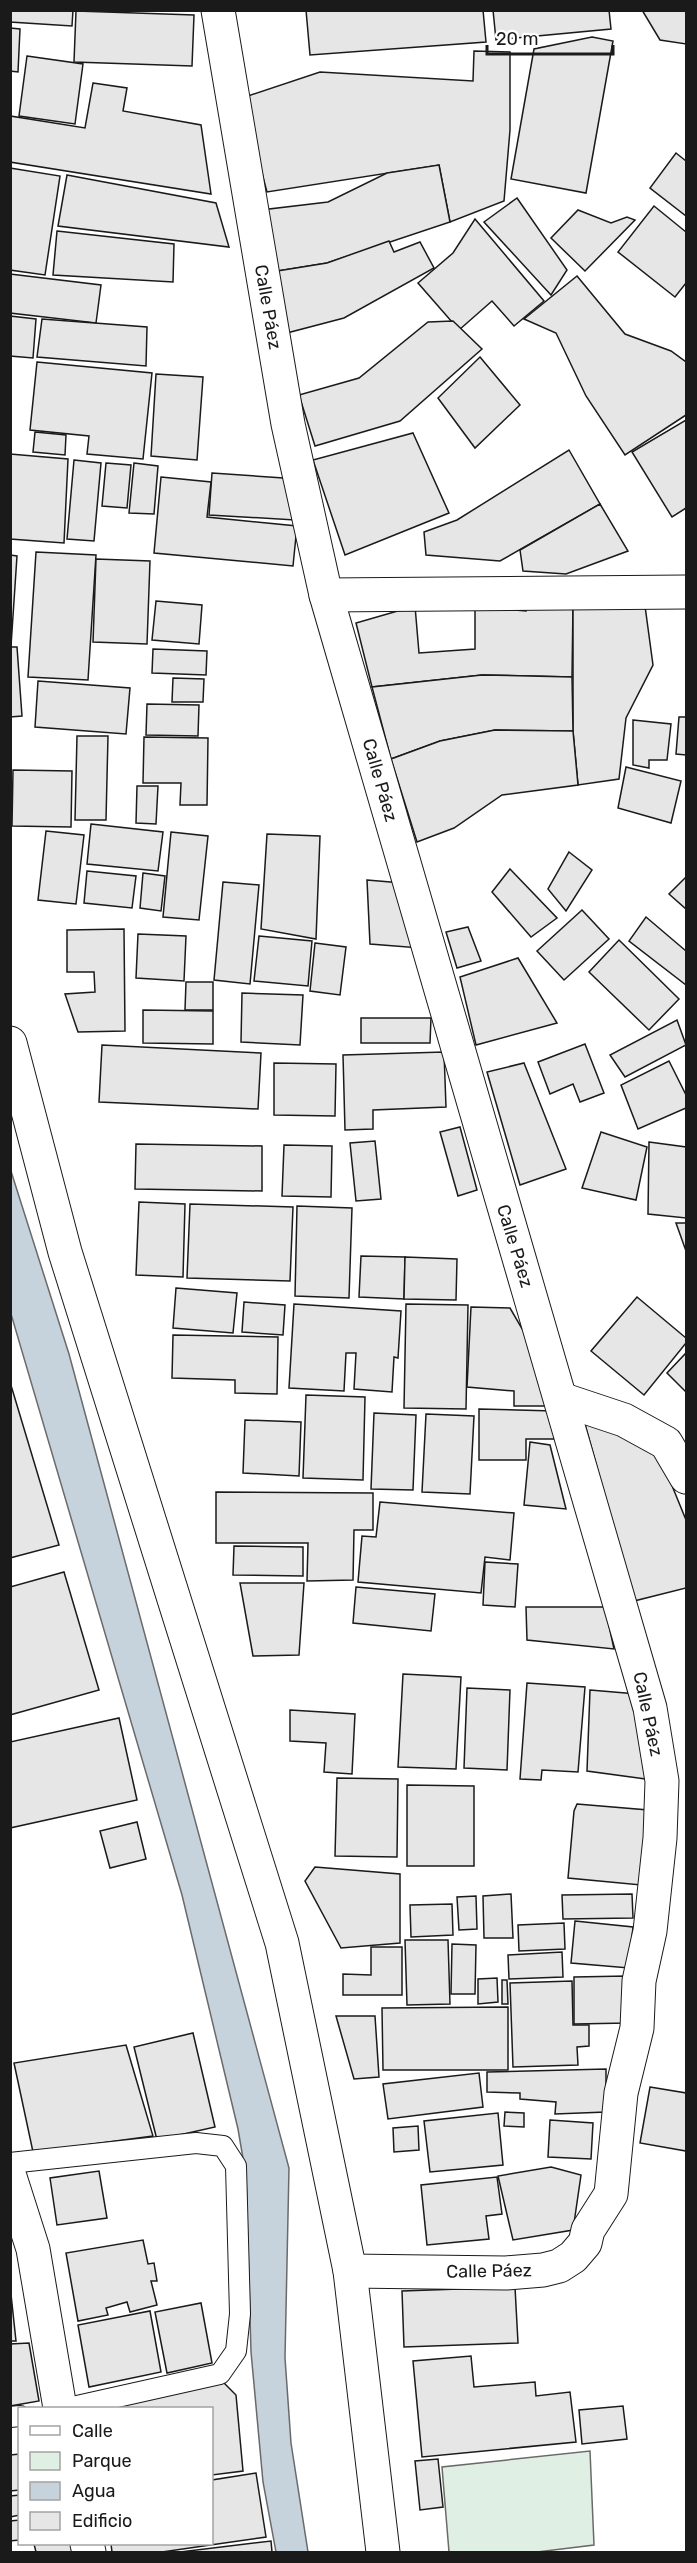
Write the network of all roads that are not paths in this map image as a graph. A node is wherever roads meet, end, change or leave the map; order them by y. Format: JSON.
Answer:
{"nodes":[{"id":1,"x":218,"y":10,"type":"edge"},
{"id":2,"x":687,"y":592,"type":"edge"},
{"id":3,"x":326,"y":595,"type":"junction"},
{"id":4,"x":10,"y":1043,"type":"edge"},
{"id":5,"x":561,"y":1399,"type":"junction"},
{"id":6,"x":687,"y":1477,"type":"edge"},
{"id":7,"x":10,"y":2163,"type":"edge"},
{"id":8,"x":10,"y":2177,"type":"edge"},
{"id":9,"x":22,"y":2250,"type":"edge"},
{"id":10,"x":350,"y":2271,"type":"junction"},
{"id":11,"x":60,"y":2407,"type":"edge"},
{"id":12,"x":77,"y":2407,"type":"edge"},
{"id":13,"x":383,"y":2553,"type":"edge"}],
"edges":[{"from":1,"to":3,"type":"street","name":"Calle Páez"},
{"from":2,"to":3,"type":"street"},
{"from":3,"to":5,"type":"street","name":"Calle Páez"},
{"from":4,"to":10,"type":"street"},
{"from":5,"to":6,"type":"street"},
{"from":5,"to":10,"type":"street","name":"Calle Páez"},
{"from":7,"to":12,"type":"lane"},
{"from":8,"to":9,"type":"street"},
{"from":9,"to":11,"type":"street"},
{"from":10,"to":13,"type":"street"}]}
